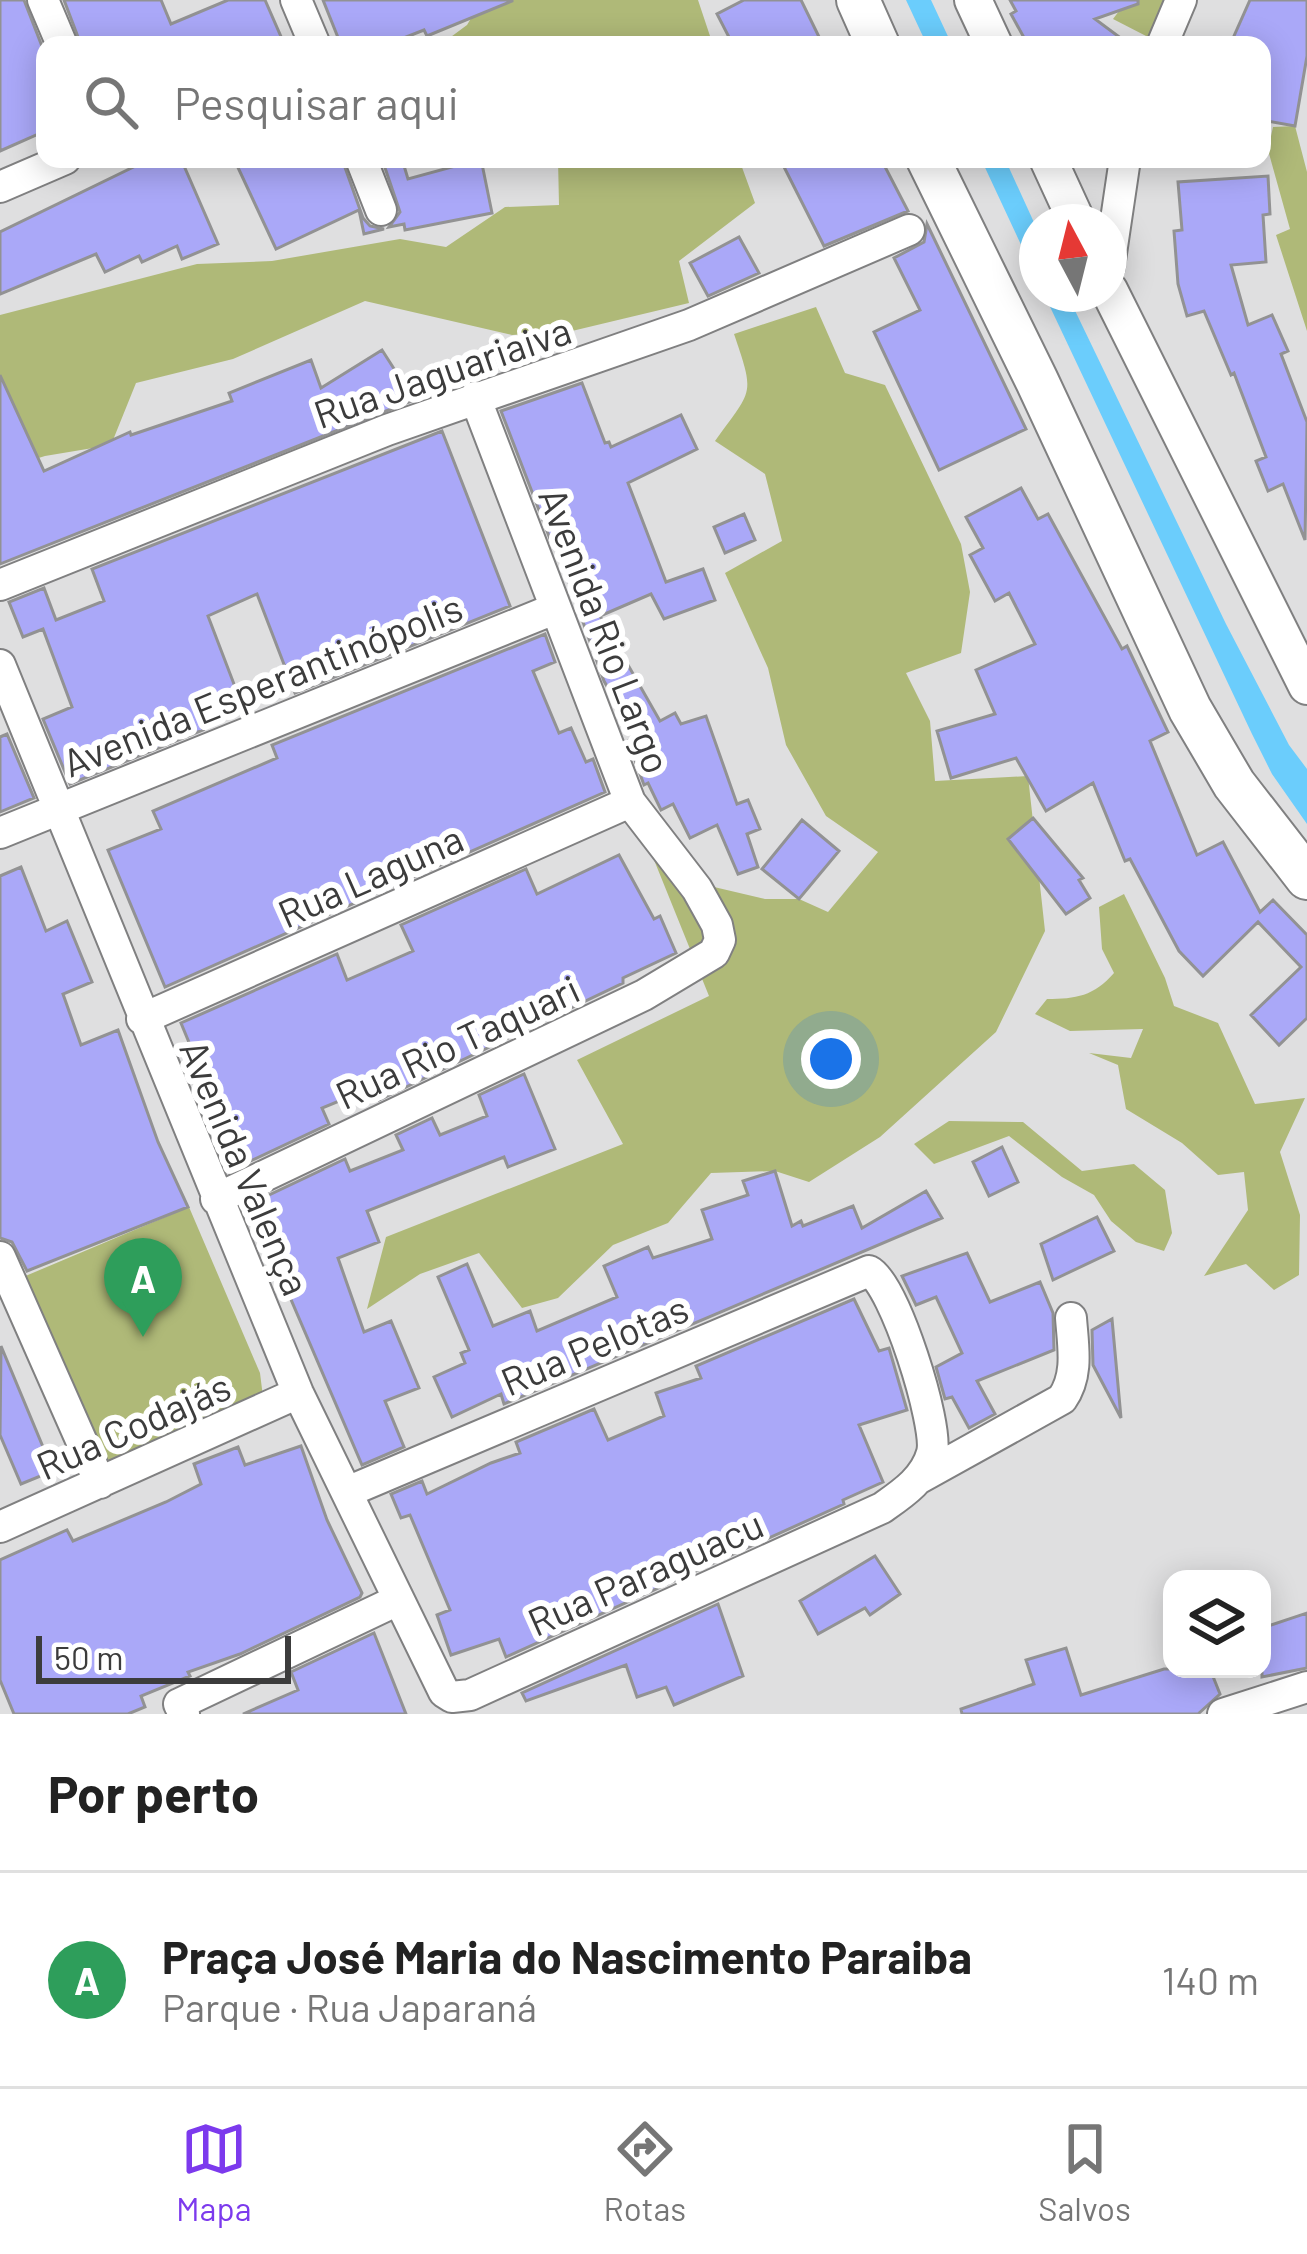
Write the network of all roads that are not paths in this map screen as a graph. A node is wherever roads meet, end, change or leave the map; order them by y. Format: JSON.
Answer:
{"nodes":[{"id":1,"x":43,"y":0,"type":"edge"},
{"id":2,"x":296,"y":0,"type":"edge"},
{"id":3,"x":858,"y":0,"type":"edge"},
{"id":4,"x":973,"y":0,"type":"edge"},
{"id":5,"x":1180,"y":0,"type":"edge"},
{"id":6,"x":58,"y":36,"type":"edge"},
{"id":7,"x":311,"y":36,"type":"edge"},
{"id":8,"x":874,"y":36,"type":"edge"},
{"id":9,"x":990,"y":36,"type":"edge"},
{"id":10,"x":1166,"y":36,"type":"edge"},
{"id":11,"x":44,"y":168,"type":"edge"},
{"id":12,"x":365,"y":168,"type":"edge"},
{"id":13,"x":932,"y":168,"type":"edge"},
{"id":14,"x":1052,"y":168,"type":"edge"},
{"id":15,"x":1124,"y":168,"type":"edge"},
{"id":16,"x":0,"y":187,"type":"edge"},
{"id":17,"x":1069,"y":204,"type":"edge"},
{"id":18,"x":1118,"y":204,"type":"edge"},
{"id":19,"x":381,"y":210,"type":"dead end"},
{"id":20,"x":909,"y":230,"type":"dead end"},
{"id":21,"x":1120,"y":312,"type":"edge"},
{"id":22,"x":475,"y":397,"type":"junction"},
{"id":23,"x":0,"y":585,"type":"edge"},
{"id":24,"x":554,"y":608,"type":"junction"},
{"id":25,"x":0,"y":665,"type":"edge"},
{"id":26,"x":1307,"y":686,"type":"edge"},
{"id":27,"x":630,"y":802,"type":"junction"},
{"id":28,"x":60,"y":808,"type":"junction"},
{"id":29,"x":0,"y":833,"type":"edge"},
{"id":30,"x":1307,"y":878,"type":"edge"},
{"id":31,"x":720,"y":940,"type":"joint"},
{"id":32,"x":142,"y":1019,"type":"junction"},
{"id":33,"x":216,"y":1199,"type":"junction"},
{"id":34,"x":0,"y":1257,"type":"edge"},
{"id":35,"x":1071,"y":1318,"type":"dead end"},
{"id":36,"x":298,"y":1393,"type":"junction"},
{"id":37,"x":918,"y":1479,"type":"junction"},
{"id":38,"x":100,"y":1483,"type":"junction"},
{"id":39,"x":347,"y":1492,"type":"junction"},
{"id":40,"x":0,"y":1527,"type":"edge"},
{"id":41,"x":398,"y":1600,"type":"junction"},
{"id":42,"x":1307,"y":1687,"type":"edge"},
{"id":43,"x":449,"y":1700,"type":"edge"},
{"id":44,"x":182,"y":1709,"type":"edge"},
{"id":45,"x":1223,"y":1714,"type":"edge"}],
"edges":[{"from":1,"to":6,"type":"street"},
{"from":2,"to":7,"type":"street"},
{"from":3,"to":8,"type":"main road"},
{"from":4,"to":9,"type":"street"},
{"from":5,"to":10,"type":"street"},
{"from":11,"to":16,"type":"street"},
{"from":12,"to":19,"type":"street"},
{"from":13,"to":30,"type":"main road"},
{"from":14,"to":17,"type":"street"},
{"from":15,"to":18,"type":"street"},
{"from":20,"to":22,"type":"street","name":"Rua Jaguariaiva"},
{"from":21,"to":26,"type":"street"},
{"from":22,"to":23,"type":"street","name":"Rua Jaguariaiva"},
{"from":22,"to":24,"type":"street","name":"Avenida Rio Largo"},
{"from":24,"to":27,"type":"street","name":"Avenida Rio Largo"},
{"from":24,"to":28,"type":"street","name":"Avenida Esperantinópolis"},
{"from":25,"to":28,"type":"street","name":"Avenida Valença"},
{"from":27,"to":31,"type":"street","name":"Avenida Rio Largo"},
{"from":27,"to":32,"type":"street","name":"Rua Laguna"},
{"from":28,"to":29,"type":"street","name":"Avenida Esperantinópolis"},
{"from":28,"to":32,"type":"street","name":"Avenida Valença"},
{"from":31,"to":33,"type":"street","name":"Rua Rio Taquari"},
{"from":32,"to":33,"type":"street","name":"Avenida Valença"},
{"from":33,"to":36,"type":"street","name":"Avenida Valença"},
{"from":34,"to":38,"type":"street"},
{"from":35,"to":37,"type":"street","name":"Rua Paraguacu"},
{"from":36,"to":38,"type":"street","name":"Rua Codajás"},
{"from":36,"to":39,"type":"street","name":"Avenida Valença"},
{"from":37,"to":39,"type":"street","name":"Rua Pelotas"},
{"from":37,"to":43,"type":"street","name":"Rua Paraguacu"},
{"from":38,"to":40,"type":"street","name":"Rua Codajás"},
{"from":39,"to":41,"type":"street","name":"Avenida Valença"},
{"from":41,"to":43,"type":"street","name":"Avenida Valença"},
{"from":41,"to":44,"type":"street"},
{"from":42,"to":45,"type":"street"}]}
